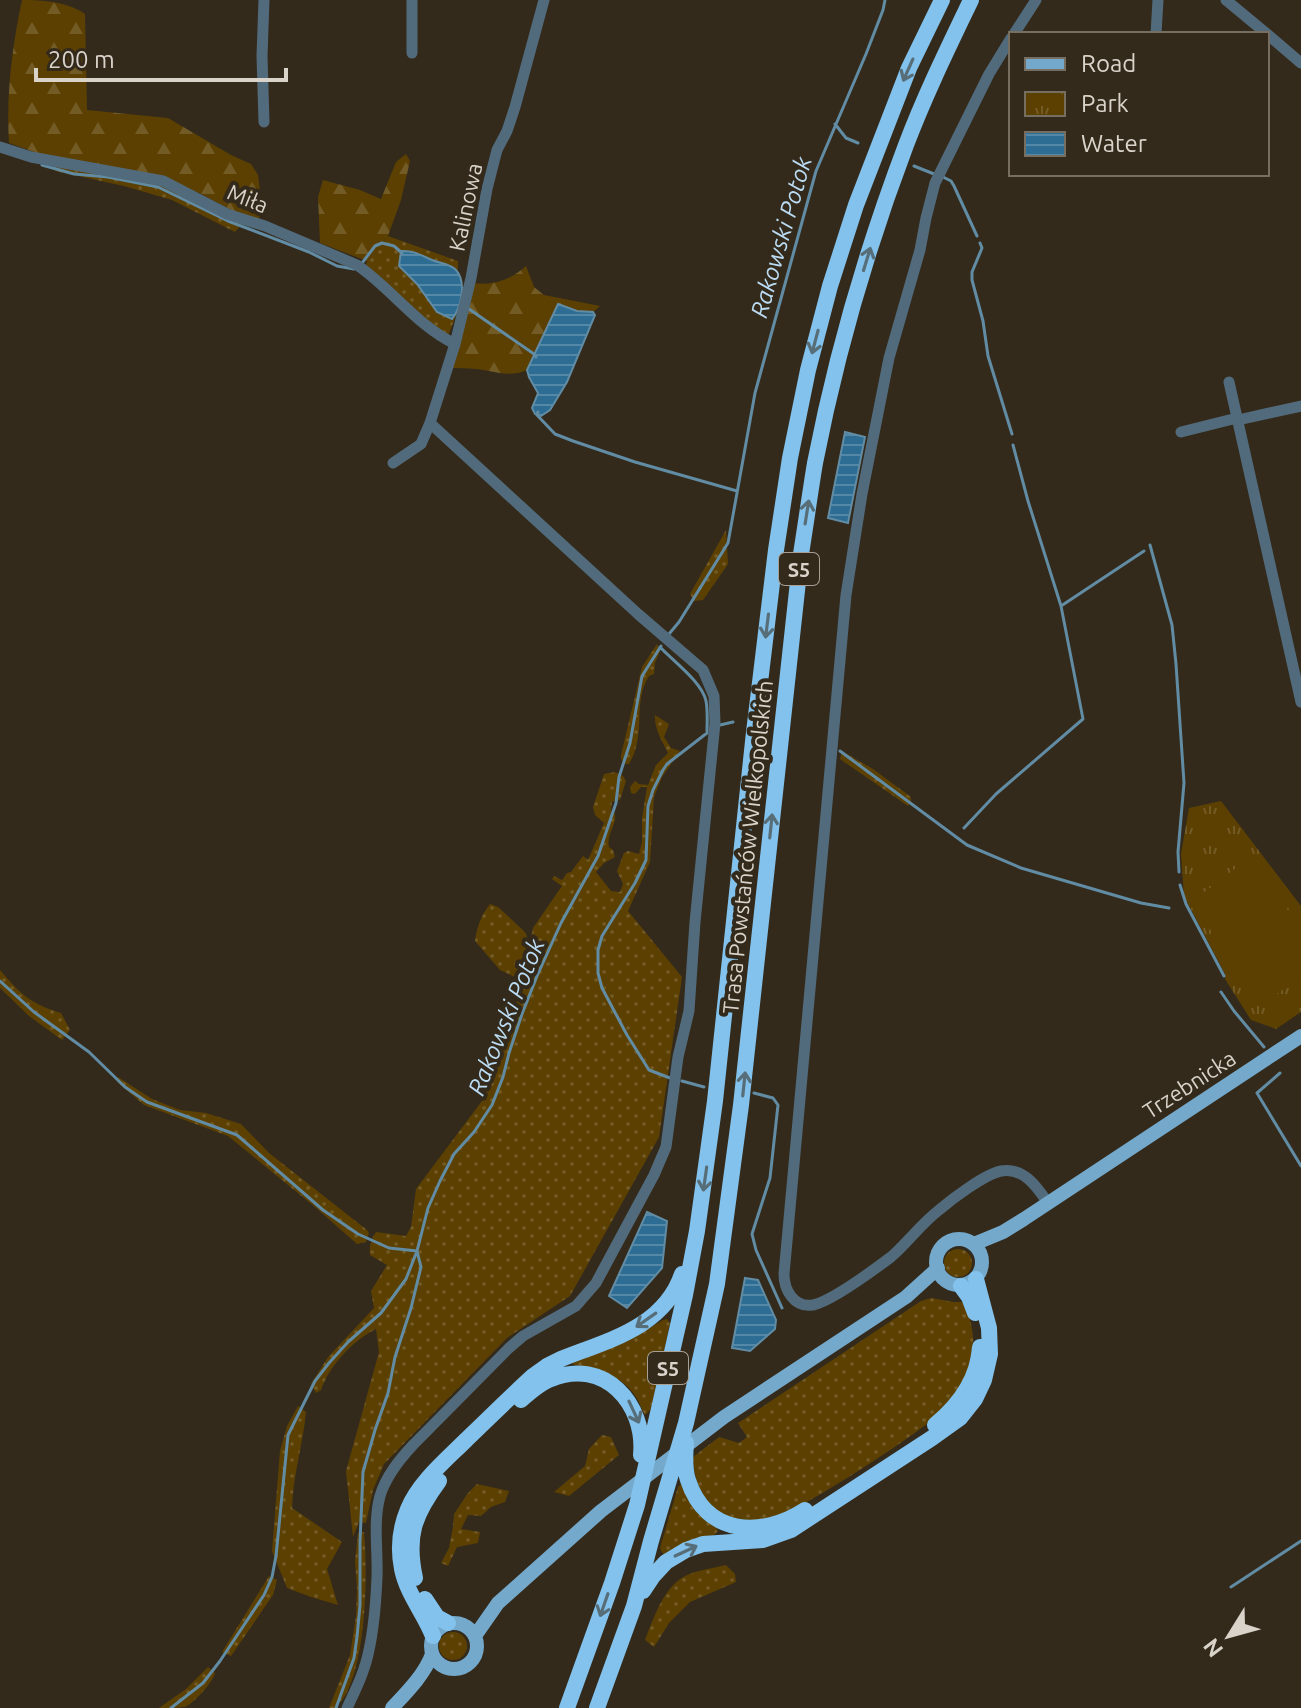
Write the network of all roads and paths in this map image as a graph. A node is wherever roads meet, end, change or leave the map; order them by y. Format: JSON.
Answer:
{"nodes":[{"id":1,"x":264,"y":0,"type":"edge"},
{"id":2,"x":412,"y":0,"type":"edge"},
{"id":3,"x":544,"y":0,"type":"edge"},
{"id":4,"x":942,"y":0,"type":"edge"},
{"id":5,"x":971,"y":0,"type":"edge"},
{"id":6,"x":1036,"y":0,"type":"edge"},
{"id":7,"x":1158,"y":0,"type":"edge"},
{"id":8,"x":1226,"y":0,"type":"edge"},
{"id":9,"x":1015,"y":32,"type":"edge"},
{"id":10,"x":1156,"y":32,"type":"edge"},
{"id":11,"x":1265,"y":32,"type":"edge"},
{"id":12,"x":1269,"y":36,"type":"edge"},
{"id":13,"x":1009,"y":41,"type":"edge"},
{"id":14,"x":412,"y":53,"type":"dead end"},
{"id":15,"x":1301,"y":63,"type":"edge"},
{"id":16,"x":264,"y":122,"type":"dead end"},
{"id":17,"x":0,"y":147,"type":"edge"},
{"id":18,"x":455,"y":344,"type":"junction"},
{"id":19,"x":1229,"y":382,"type":"dead end"},
{"id":20,"x":1301,"y":406,"type":"edge"},
{"id":21,"x":1238,"y":419,"type":"junction"},
{"id":22,"x":430,"y":423,"type":"junction"},
{"id":23,"x":1181,"y":432,"type":"dead end"},
{"id":24,"x":393,"y":463,"type":"dead end"},
{"id":25,"x":1301,"y":702,"type":"edge"},
{"id":26,"x":1301,"y":1036,"type":"edge"},
{"id":27,"x":1048,"y":1203,"type":"junction"},
{"id":28,"x":697,"y":1231,"type":"junction"},
{"id":29,"x":1003,"y":1232,"type":"junction"},
{"id":30,"x":974,"y":1244,"type":"junction"},
{"id":31,"x":982,"y":1258,"type":"junction"},
{"id":32,"x":955,"y":1278,"type":"junction"},
{"id":33,"x":686,"y":1423,"type":"junction"},
{"id":34,"x":637,"y":1505,"type":"junction"},
{"id":35,"x":498,"y":1603,"type":"junction"},
{"id":36,"x":634,"y":1606,"type":"junction"},
{"id":37,"x":454,"y":1624,"type":"junction"},
{"id":38,"x":433,"y":1636,"type":"junction"},
{"id":39,"x":475,"y":1636,"type":"junction"},
{"id":40,"x":432,"y":1654,"type":"junction"},
{"id":41,"x":448,"y":1668,"type":"junction"},
{"id":42,"x":411,"y":1687,"type":"junction"},
{"id":43,"x":347,"y":1708,"type":"edge"},
{"id":44,"x":392,"y":1708,"type":"edge"},
{"id":45,"x":567,"y":1708,"type":"edge"},
{"id":46,"x":597,"y":1708,"type":"edge"}],
"edges":[{"from":1,"to":16,"type":"street"},
{"from":2,"to":14,"type":"street"},
{"from":3,"to":18,"type":"street","name":"Kalinowa"},
{"from":4,"to":28,"type":"highway","name":"Trasa Powstańców Wielkopolskich","number":"S5","one_way":true},
{"from":33,"to":5,"type":"highway","name":"Trasa Powstańców Wielkopolskich","number":"S5","one_way":true},
{"from":6,"to":9,"type":"street"},
{"from":7,"to":10,"type":"street"},
{"from":8,"to":11,"type":"street"},
{"from":12,"to":15,"type":"street"},
{"from":13,"to":27,"type":"street"},
{"from":17,"to":18,"type":"street","name":"Miła"},
{"from":18,"to":22,"type":"street","name":"Kalinowa"},
{"from":19,"to":21,"type":"street"},
{"from":20,"to":21,"type":"street"},
{"from":21,"to":23,"type":"street"},
{"from":21,"to":25,"type":"street"},
{"from":22,"to":24,"type":"street","name":"Kalinowa"},
{"from":22,"to":43,"type":"street"},
{"from":26,"to":27,"type":"main road","name":"Trzebnicka"},
{"from":27,"to":29,"type":"main road","name":"Trzebnicka"},
{"from":28,"to":34,"type":"highway","name":"Trasa Powstańców Wielkopolskich","number":"S5"},
{"from":28,"to":38,"type":"highway","one_way":true},
{"from":29,"to":30,"type":"main road"},
{"from":29,"to":31,"type":"main road"},
{"from":30,"to":31,"type":"main road"},
{"from":30,"to":32,"type":"main road"},
{"from":31,"to":32,"type":"main road"},
{"from":32,"to":33,"type":"highway"},
{"from":32,"to":35,"type":"main road"},
{"from":36,"to":32,"type":"highway","one_way":true},
{"from":33,"to":36,"type":"highway","name":"Trasa Powstańców Wielkopolskich","number":"S5"},
{"from":37,"to":34,"type":"highway","one_way":true},
{"from":34,"to":45,"type":"highway","name":"Trasa Powstańców Wielkopolskich","number":"S5","one_way":true},
{"from":35,"to":37,"type":"main road"},
{"from":35,"to":39,"type":"main road"},
{"from":36,"to":46,"type":"highway","name":"Trasa Powstańców Wielkopolskich","number":"S5"},
{"from":37,"to":38,"type":"main road"},
{"from":37,"to":39,"type":"main road"},
{"from":38,"to":40,"type":"main road"},
{"from":39,"to":41,"type":"main road"},
{"from":40,"to":41,"type":"main road"},
{"from":40,"to":42,"type":"main road"},
{"from":41,"to":42,"type":"main road"},
{"from":42,"to":44,"type":"main road"}]}
